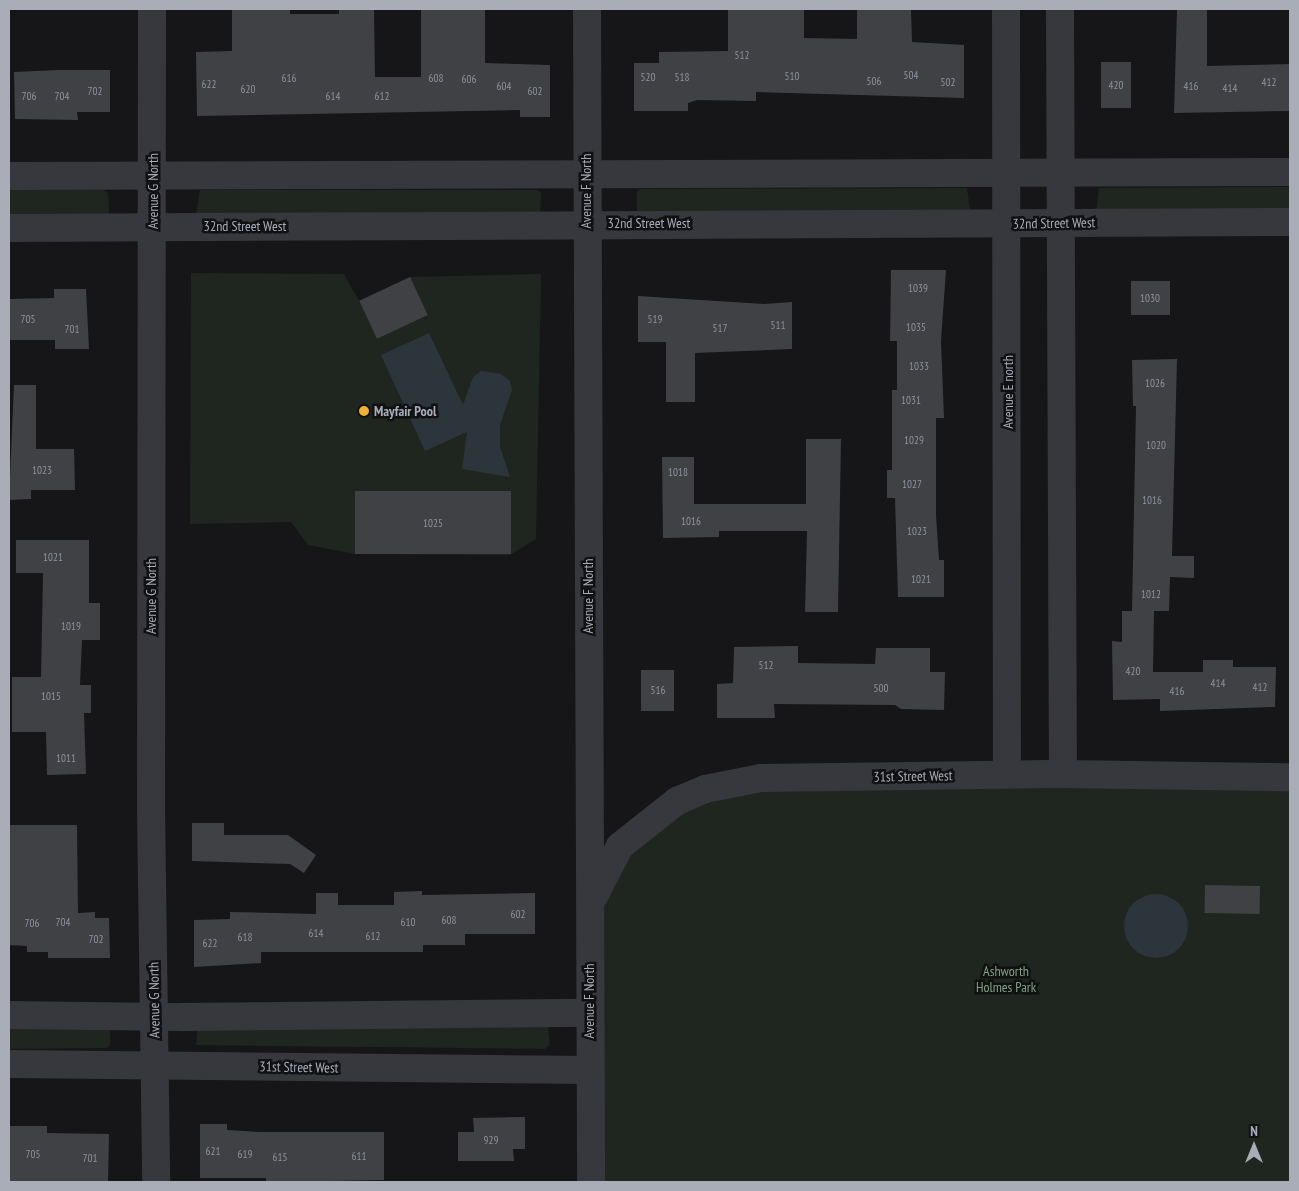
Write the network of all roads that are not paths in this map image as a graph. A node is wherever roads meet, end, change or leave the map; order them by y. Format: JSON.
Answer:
{"nodes":[{"id":1,"x":152,"y":9,"type":"edge"},
{"id":2,"x":588,"y":9,"type":"edge"},
{"id":3,"x":1006,"y":9,"type":"edge"},
{"id":4,"x":1060,"y":9,"type":"edge"},
{"id":5,"x":1290,"y":172,"type":"edge"},
{"id":6,"x":1060,"y":174,"type":"junction"},
{"id":7,"x":1007,"y":175,"type":"junction"},
{"id":8,"x":9,"y":176,"type":"edge"},
{"id":9,"x":586,"y":176,"type":"junction"},
{"id":10,"x":154,"y":177,"type":"junction"},
{"id":11,"x":1290,"y":222,"type":"edge"},
{"id":12,"x":586,"y":223,"type":"junction"},
{"id":13,"x":1059,"y":223,"type":"junction"},
{"id":14,"x":1008,"y":224,"type":"junction"},
{"id":15,"x":153,"y":227,"type":"junction"},
{"id":16,"x":9,"y":228,"type":"edge"},
{"id":17,"x":1006,"y":774,"type":"junction"},
{"id":18,"x":1063,"y":774,"type":"junction"},
{"id":19,"x":1290,"y":777,"type":"edge"},
{"id":20,"x":590,"y":904,"type":"junction"},
{"id":21,"x":589,"y":1012,"type":"junction"},
{"id":22,"x":9,"y":1014,"type":"edge"},
{"id":23,"x":154,"y":1016,"type":"junction"},
{"id":24,"x":9,"y":1064,"type":"edge"},
{"id":25,"x":155,"y":1065,"type":"junction"},
{"id":26,"x":590,"y":1070,"type":"junction"},
{"id":27,"x":156,"y":1182,"type":"edge"},
{"id":28,"x":591,"y":1182,"type":"edge"}],
"edges":[{"from":1,"to":10,"type":"street","name":"Avenue G North"},
{"from":2,"to":9,"type":"street","name":"Avenue F North"},
{"from":3,"to":7,"type":"street","name":"Avenue E north"},
{"from":4,"to":6,"type":"street"},
{"from":5,"to":6,"type":"street"},
{"from":6,"to":7,"type":"street"},
{"from":6,"to":13,"type":"street"},
{"from":7,"to":9,"type":"street"},
{"from":7,"to":14,"type":"street","name":"Avenue E north"},
{"from":8,"to":10,"type":"street"},
{"from":9,"to":10,"type":"street"},
{"from":9,"to":12,"type":"street","name":"Avenue F North"},
{"from":10,"to":15,"type":"street","name":"Avenue G North"},
{"from":11,"to":13,"type":"street","name":"32nd Street West"},
{"from":12,"to":14,"type":"street","name":"32nd Street West"},
{"from":12,"to":15,"type":"street","name":"32nd Street West"},
{"from":12,"to":20,"type":"street","name":"Avenue F North"},
{"from":13,"to":14,"type":"street","name":"32nd Street West"},
{"from":13,"to":18,"type":"street"},
{"from":14,"to":17,"type":"street","name":"Avenue E north"},
{"from":15,"to":16,"type":"street","name":"32nd Street West"},
{"from":15,"to":23,"type":"street","name":"Avenue G North"},
{"from":17,"to":18,"type":"street","name":"31st Street West"},
{"from":17,"to":20,"type":"street","name":"31st Street West"},
{"from":18,"to":19,"type":"street","name":"31st Street West"},
{"from":20,"to":21,"type":"street","name":"Avenue F North"},
{"from":21,"to":23,"type":"street"},
{"from":21,"to":26,"type":"street","name":"Avenue F North"},
{"from":22,"to":23,"type":"street"},
{"from":23,"to":25,"type":"street","name":"Avenue G North"},
{"from":24,"to":25,"type":"street","name":"31st Street West"},
{"from":25,"to":26,"type":"street","name":"31st Street West"},
{"from":25,"to":27,"type":"street","name":"Avenue G North"},
{"from":26,"to":28,"type":"street","name":"Avenue F North"}]}
